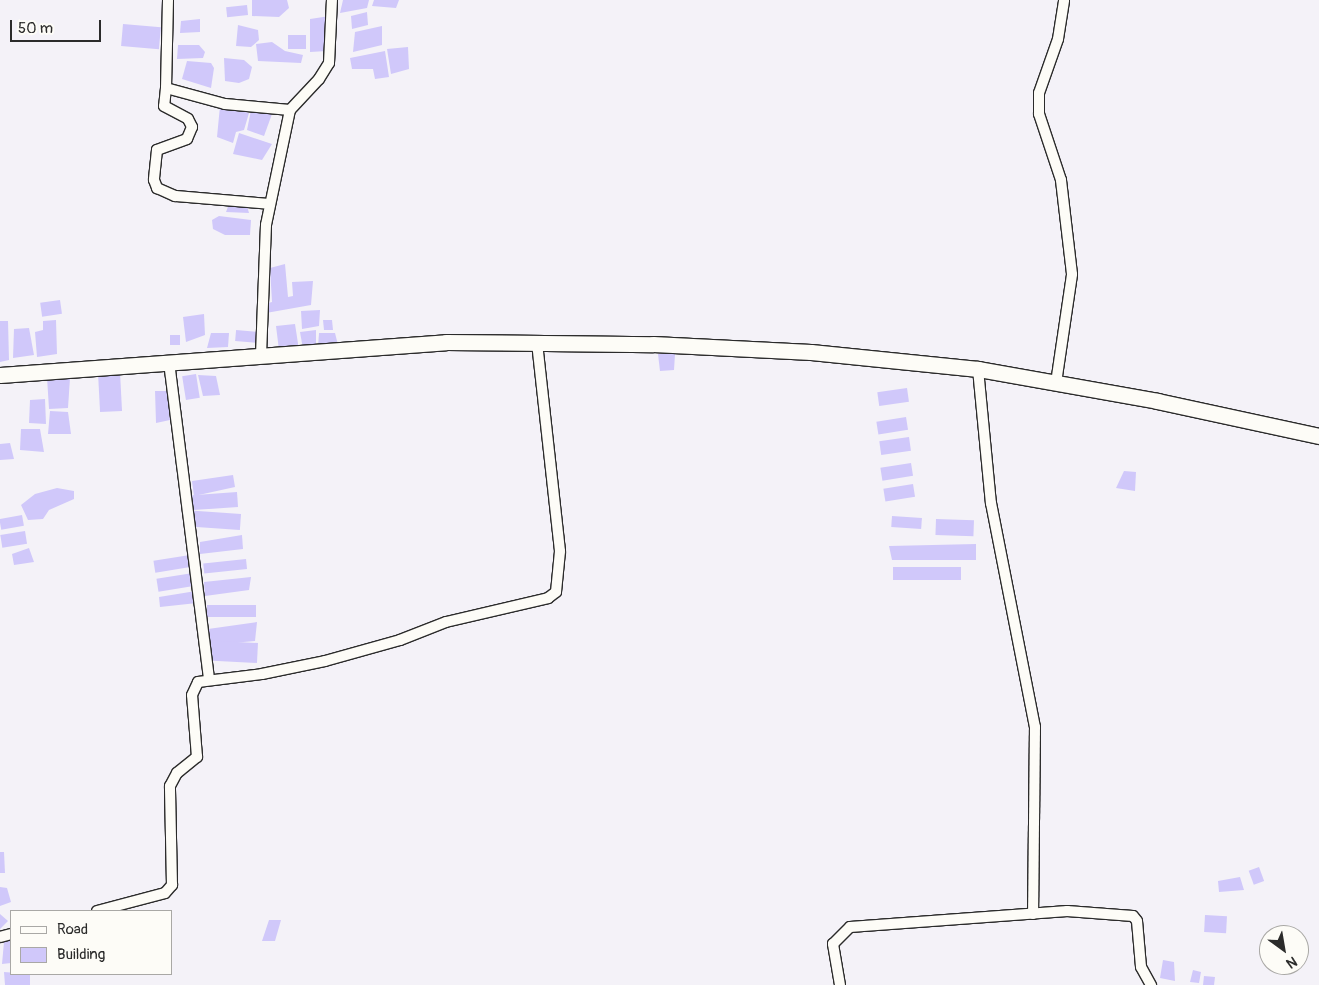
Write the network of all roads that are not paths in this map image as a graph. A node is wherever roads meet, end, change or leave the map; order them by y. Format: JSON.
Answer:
{"nodes":[{"id":1,"x":168,"y":0,"type":"edge"},
{"id":2,"x":332,"y":0,"type":"edge"},
{"id":3,"x":1064,"y":0,"type":"edge"},
{"id":4,"x":166,"y":88,"type":"junction"},
{"id":5,"x":290,"y":110,"type":"junction"},
{"id":6,"x":270,"y":204,"type":"junction"},
{"id":7,"x":537,"y":342,"type":"junction"},
{"id":8,"x":261,"y":356,"type":"junction"},
{"id":9,"x":169,"y":362,"type":"junction"},
{"id":10,"x":978,"y":370,"type":"junction"},
{"id":11,"x":0,"y":375,"type":"edge"},
{"id":12,"x":1056,"y":383,"type":"junction"},
{"id":13,"x":1319,"y":436,"type":"edge"},
{"id":14,"x":209,"y":679,"type":"junction"},
{"id":15,"x":101,"y":910,"type":"edge"},
{"id":16,"x":1033,"y":914,"type":"junction"},
{"id":17,"x":840,"y":985,"type":"edge"},
{"id":18,"x":1151,"y":985,"type":"edge"}],
"edges":[{"from":1,"to":4,"type":"street"},
{"from":2,"to":5,"type":"street"},
{"from":3,"to":12,"type":"street"},
{"from":4,"to":5,"type":"street"},
{"from":4,"to":6,"type":"street"},
{"from":5,"to":6,"type":"street"},
{"from":6,"to":8,"type":"street"},
{"from":7,"to":8,"type":"street"},
{"from":7,"to":10,"type":"street"},
{"from":7,"to":14,"type":"street"},
{"from":8,"to":9,"type":"street"},
{"from":9,"to":11,"type":"street"},
{"from":9,"to":14,"type":"street"},
{"from":10,"to":12,"type":"street"},
{"from":10,"to":16,"type":"street"},
{"from":12,"to":13,"type":"street"},
{"from":14,"to":15,"type":"street"},
{"from":16,"to":17,"type":"street"},
{"from":16,"to":18,"type":"street"}]}
